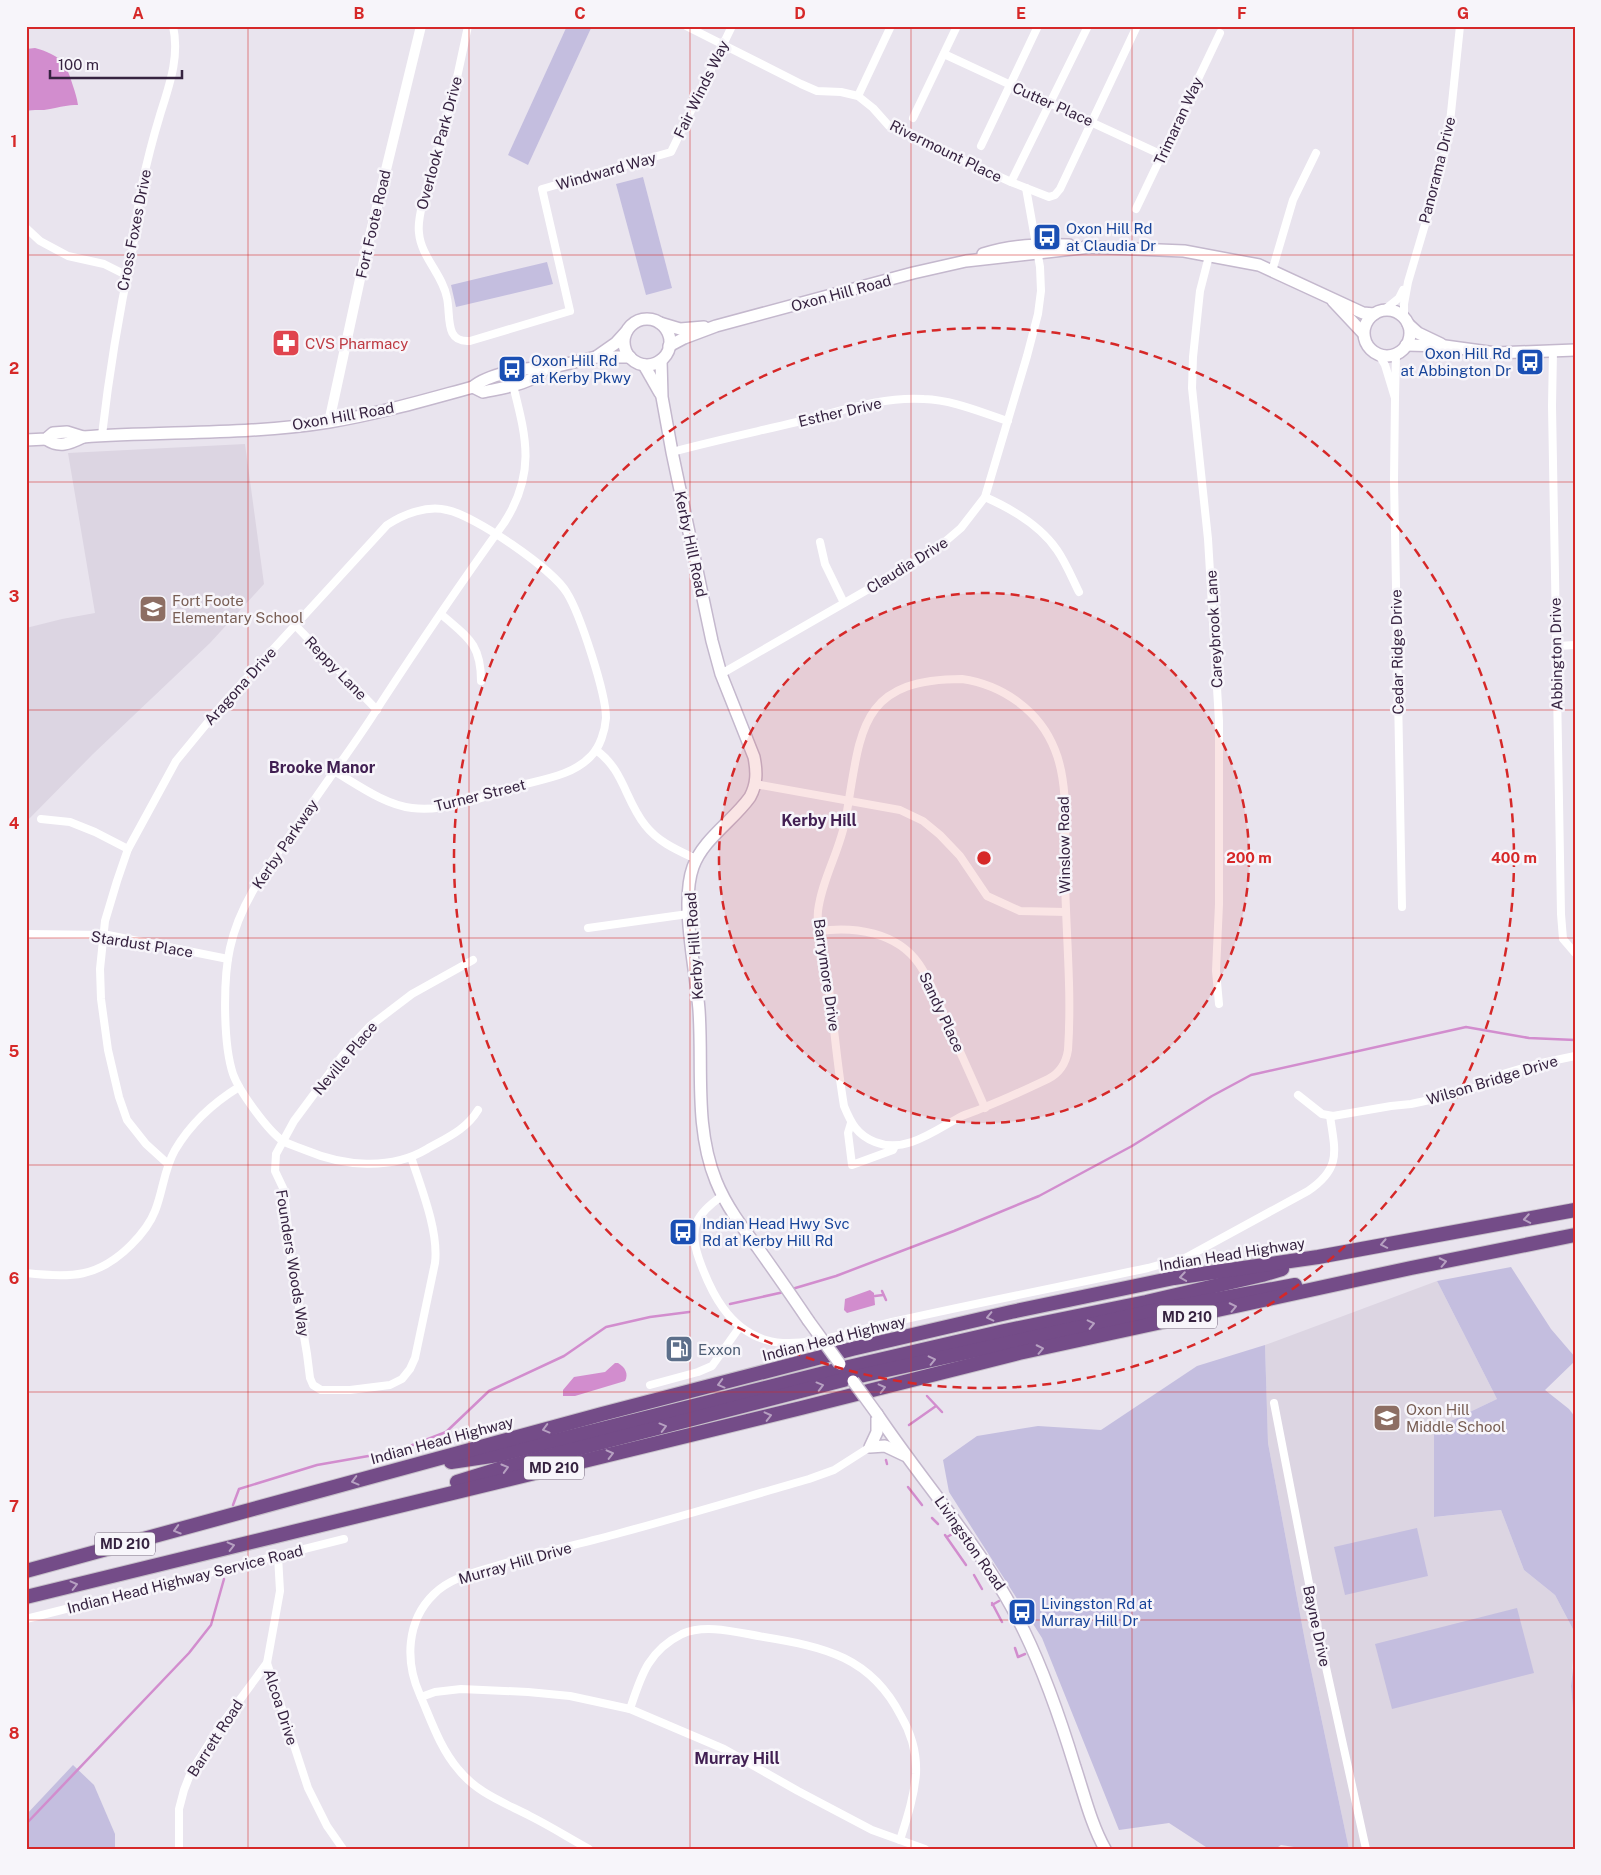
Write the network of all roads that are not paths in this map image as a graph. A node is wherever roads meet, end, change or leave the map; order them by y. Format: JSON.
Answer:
{"nodes":[{"id":1,"x":173,"y":26,"type":"edge"},
{"id":2,"x":421,"y":26,"type":"edge"},
{"id":3,"x":468,"y":26,"type":"edge"},
{"id":4,"x":686,"y":26,"type":"edge"},
{"id":5,"x":732,"y":26,"type":"edge"},
{"id":6,"x":891,"y":26,"type":"edge"},
{"id":7,"x":957,"y":26,"type":"edge"},
{"id":8,"x":1038,"y":26,"type":"edge"},
{"id":9,"x":1137,"y":26,"type":"edge"},
{"id":10,"x":1460,"y":26,"type":"edge"},
{"id":11,"x":1086,"y":27,"type":"edge"},
{"id":12,"x":1220,"y":33,"type":"dead end"},
{"id":13,"x":724,"y":44,"type":"junction"},
{"id":14,"x":944,"y":54,"type":"junction"},
{"id":15,"x":1010,"y":84,"type":"junction"},
{"id":16,"x":858,"y":96,"type":"junction"},
{"id":17,"x":1051,"y":103,"type":"junction"},
{"id":18,"x":913,"y":118,"type":"dead end"},
{"id":19,"x":1092,"y":121,"type":"junction"},
{"id":20,"x":981,"y":146,"type":"dead end"},
{"id":21,"x":671,"y":152,"type":"joint"},
{"id":22,"x":1316,"y":153,"type":"dead end"},
{"id":23,"x":1162,"y":155,"type":"junction"},
{"id":24,"x":1011,"y":182,"type":"junction"},
{"id":25,"x":1026,"y":188,"type":"junction"},
{"id":26,"x":542,"y":189,"type":"joint"},
{"id":27,"x":1136,"y":209,"type":"dead end"},
{"id":28,"x":26,"y":228,"type":"edge"},
{"id":29,"x":1038,"y":249,"type":"junction"},
{"id":30,"x":1209,"y":256,"type":"junction"},
{"id":31,"x":1272,"y":270,"type":"junction"},
{"id":32,"x":126,"y":275,"type":"junction"},
{"id":33,"x":1408,"y":282,"type":"junction"},
{"id":34,"x":1330,"y":298,"type":"junction"},
{"id":35,"x":1379,"y":312,"type":"junction"},
{"id":36,"x":1406,"y":321,"type":"junction"},
{"id":37,"x":660,"y":323,"type":"junction"},
{"id":38,"x":716,"y":326,"type":"junction"},
{"id":39,"x":626,"y":332,"type":"junction"},
{"id":40,"x":1363,"y":334,"type":"junction"},
{"id":41,"x":669,"y":346,"type":"junction"},
{"id":42,"x":1406,"y":346,"type":"junction"},
{"id":43,"x":1444,"y":346,"type":"junction"},
{"id":44,"x":1575,"y":350,"type":"edge"},
{"id":45,"x":1553,"y":351,"type":"junction"},
{"id":46,"x":1396,"y":354,"type":"junction"},
{"id":47,"x":1379,"y":355,"type":"junction"},
{"id":48,"x":596,"y":357,"type":"junction"},
{"id":49,"x":630,"y":357,"type":"junction"},
{"id":50,"x":661,"y":360,"type":"junction"},
{"id":51,"x":644,"y":365,"type":"junction"},
{"id":52,"x":545,"y":369,"type":"junction"},
{"id":53,"x":510,"y":372,"type":"junction"},
{"id":54,"x":513,"y":384,"type":"junction"},
{"id":55,"x":473,"y":387,"type":"junction"},
{"id":56,"x":662,"y":397,"type":"junction"},
{"id":57,"x":1395,"y":398,"type":"junction"},
{"id":58,"x":1008,"y":421,"type":"junction"},
{"id":59,"x":329,"y":422,"type":"junction"},
{"id":60,"x":102,"y":435,"type":"junction"},
{"id":61,"x":26,"y":440,"type":"edge"},
{"id":62,"x":672,"y":452,"type":"junction"},
{"id":63,"x":985,"y":497,"type":"junction"},
{"id":64,"x":496,"y":534,"type":"junction"},
{"id":65,"x":820,"y":542,"type":"dead end"},
{"id":66,"x":1079,"y":592,"type":"dead end"},
{"id":67,"x":844,"y":603,"type":"junction"},
{"id":68,"x":441,"y":614,"type":"junction"},
{"id":69,"x":295,"y":626,"type":"junction"},
{"id":70,"x":1575,"y":645,"type":"edge"},
{"id":71,"x":1556,"y":646,"type":"junction"},
{"id":72,"x":721,"y":674,"type":"junction"},
{"id":73,"x":481,"y":681,"type":"dead end"},
{"id":74,"x":377,"y":710,"type":"junction"},
{"id":75,"x":596,"y":750,"type":"junction"},
{"id":76,"x":334,"y":771,"type":"junction"},
{"id":77,"x":755,"y":784,"type":"junction"},
{"id":78,"x":848,"y":800,"type":"junction"},
{"id":79,"x":41,"y":819,"type":"dead end"},
{"id":80,"x":128,"y":849,"type":"junction"},
{"id":81,"x":696,"y":859,"type":"junction"},
{"id":82,"x":1402,"y":907,"type":"dead end"},
{"id":83,"x":1066,"y":912,"type":"junction"},
{"id":84,"x":688,"y":914,"type":"junction"},
{"id":85,"x":588,"y":928,"type":"dead end"},
{"id":86,"x":819,"y":931,"type":"junction"},
{"id":87,"x":26,"y":934,"type":"edge"},
{"id":88,"x":102,"y":935,"type":"junction"},
{"id":89,"x":1575,"y":953,"type":"edge"},
{"id":90,"x":228,"y":959,"type":"junction"},
{"id":91,"x":473,"y":960,"type":"dead end"},
{"id":92,"x":1219,"y":1004,"type":"dead end"},
{"id":93,"x":1575,"y":1056,"type":"edge"},
{"id":94,"x":239,"y":1087,"type":"junction"},
{"id":95,"x":1298,"y":1095,"type":"dead end"},
{"id":96,"x":984,"y":1108,"type":"junction"},
{"id":97,"x":478,"y":1110,"type":"dead end"},
{"id":98,"x":1330,"y":1116,"type":"junction"},
{"id":99,"x":851,"y":1123,"type":"junction"},
{"id":100,"x":282,"y":1140,"type":"junction"},
{"id":101,"x":895,"y":1146,"type":"junction"},
{"id":102,"x":411,"y":1157,"type":"junction"},
{"id":103,"x":168,"y":1164,"type":"junction"},
{"id":104,"x":852,"y":1165,"type":"joint"},
{"id":105,"x":722,"y":1196,"type":"junction"},
{"id":106,"x":1575,"y":1210,"type":"edge"},
{"id":107,"x":1575,"y":1235,"type":"edge"},
{"id":108,"x":1318,"y":1257,"type":"junction"},
{"id":109,"x":1411,"y":1268,"type":"junction"},
{"id":110,"x":26,"y":1273,"type":"edge"},
{"id":111,"x":739,"y":1328,"type":"junction"},
{"id":112,"x":847,"y":1373,"type":"junction"},
{"id":113,"x":650,"y":1385,"type":"dead end"},
{"id":114,"x":1274,"y":1403,"type":"dead end"},
{"id":115,"x":877,"y":1414,"type":"junction"},
{"id":116,"x":870,"y":1447,"type":"junction"},
{"id":117,"x":908,"y":1458,"type":"junction"},
{"id":118,"x":402,"y":1468,"type":"junction"},
{"id":119,"x":308,"y":1527,"type":"junction"},
{"id":120,"x":344,"y":1539,"type":"dead end"},
{"id":121,"x":278,"y":1556,"type":"junction"},
{"id":122,"x":26,"y":1571,"type":"edge"},
{"id":123,"x":26,"y":1597,"type":"edge"},
{"id":124,"x":26,"y":1619,"type":"edge"},
{"id":125,"x":267,"y":1663,"type":"junction"},
{"id":126,"x":420,"y":1697,"type":"junction"},
{"id":127,"x":630,"y":1709,"type":"junction"},
{"id":128,"x":900,"y":1840,"type":"junction"},
{"id":129,"x":179,"y":1849,"type":"edge"},
{"id":130,"x":343,"y":1849,"type":"edge"},
{"id":131,"x":589,"y":1849,"type":"edge"},
{"id":132,"x":925,"y":1849,"type":"edge"},
{"id":133,"x":1105,"y":1849,"type":"edge"},
{"id":134,"x":1366,"y":1849,"type":"edge"}],
"edges":[{"from":1,"to":32,"type":"street","name":"Cross Foxes Drive"},
{"from":2,"to":59,"type":"street","name":"Fort Foote Road"},
{"from":3,"to":26,"type":"street","name":"Overlook Park Drive"},
{"from":4,"to":13,"type":"street"},
{"from":5,"to":13,"type":"street","name":"Fair Winds Way"},
{"from":6,"to":16,"type":"street"},
{"from":7,"to":14,"type":"street"},
{"from":8,"to":15,"type":"street"},
{"from":9,"to":19,"type":"street"},
{"from":10,"to":33,"type":"street","name":"Panorama Drive"},
{"from":11,"to":17,"type":"street"},
{"from":12,"to":23,"type":"street","name":"Trimaran Way"},
{"from":13,"to":16,"type":"street"},
{"from":13,"to":21,"type":"street","name":"Fair Winds Way"},
{"from":14,"to":15,"type":"street","name":"Cutter Place"},
{"from":14,"to":18,"type":"street"},
{"from":15,"to":17,"type":"street","name":"Cutter Place"},
{"from":15,"to":20,"type":"street"},
{"from":16,"to":24,"type":"street","name":"Rivermount Place"},
{"from":17,"to":19,"type":"street","name":"Cutter Place"},
{"from":17,"to":24,"type":"street"},
{"from":19,"to":23,"type":"street","name":"Cutter Place"},
{"from":19,"to":25,"type":"street","name":"Rivermount Place"},
{"from":21,"to":26,"type":"street","name":"Windward Way"},
{"from":22,"to":31,"type":"street"},
{"from":23,"to":27,"type":"street","name":"Trimaran Way"},
{"from":24,"to":25,"type":"street","name":"Rivermount Place"},
{"from":25,"to":29,"type":"street","name":"Claudia Drive"},
{"from":28,"to":32,"type":"street"},
{"from":29,"to":30,"type":"main road","name":"Oxon Hill Road"},
{"from":29,"to":38,"type":"main road","name":"Oxon Hill Road"},
{"from":29,"to":58,"type":"street","name":"Claudia Drive"},
{"from":30,"to":31,"type":"main road","name":"Oxon Hill Road"},
{"from":30,"to":92,"type":"street","name":"Careybrook Lane"},
{"from":31,"to":34,"type":"main road","name":"Oxon Hill Road"},
{"from":32,"to":60,"type":"street","name":"Cross Foxes Drive"},
{"from":33,"to":35,"type":"street","name":"Panorama Drive"},
{"from":33,"to":36,"type":"street","name":"Panorama Drive"},
{"from":34,"to":35,"type":"main road","name":"Oxon Hill Road"},
{"from":34,"to":40,"type":"main road","name":"Oxon Hill Road"},
{"from":35,"to":36,"type":"main road"},
{"from":35,"to":40,"type":"main road"},
{"from":36,"to":42,"type":"main road"},
{"from":36,"to":43,"type":"main road"},
{"from":37,"to":38,"type":"main road","name":"Oxon Hill Road"},
{"from":37,"to":39,"type":"main road"},
{"from":37,"to":41,"type":"main road"},
{"from":38,"to":41,"type":"main road","name":"Oxon Hill Road"},
{"from":39,"to":48,"type":"main road","name":"Oxon Hill Road"},
{"from":39,"to":49,"type":"main road"},
{"from":40,"to":47,"type":"main road"},
{"from":41,"to":50,"type":"main road"},
{"from":42,"to":43,"type":"main road"},
{"from":42,"to":46,"type":"main road"},
{"from":43,"to":45,"type":"main road"},
{"from":44,"to":45,"type":"main road"},
{"from":45,"to":71,"type":"street","name":"Abbington Drive"},
{"from":46,"to":47,"type":"main road"},
{"from":46,"to":57,"type":"street","name":"Cedar Ridge Drive"},
{"from":47,"to":57,"type":"street","name":"Cedar Ridge Drive"},
{"from":48,"to":49,"type":"main road","name":"Oxon Hill Road"},
{"from":48,"to":52,"type":"main road","name":"Oxon Hill Road"},
{"from":49,"to":51,"type":"main road"},
{"from":50,"to":51,"type":"main road"},
{"from":50,"to":56,"type":"main road","name":"Kerby Hill Road"},
{"from":51,"to":56,"type":"main road","name":"Kerby Hill Road"},
{"from":52,"to":53,"type":"main road","name":"Oxon Hill Road"},
{"from":52,"to":54,"type":"main road"},
{"from":53,"to":54,"type":"street","name":"Kerby Parkway"},
{"from":53,"to":55,"type":"main road","name":"Oxon Hill Road"},
{"from":54,"to":55,"type":"main road"},
{"from":54,"to":64,"type":"street","name":"Kerby Parkway"},
{"from":55,"to":59,"type":"main road","name":"Oxon Hill Road"},
{"from":56,"to":62,"type":"main road","name":"Kerby Hill Road"},
{"from":57,"to":82,"type":"street","name":"Cedar Ridge Drive"},
{"from":58,"to":62,"type":"street","name":"Esther Drive"},
{"from":58,"to":63,"type":"street","name":"Claudia Drive"},
{"from":59,"to":60,"type":"main road","name":"Oxon Hill Road"},
{"from":60,"to":61,"type":"main road","name":"Oxon Hill Road"},
{"from":62,"to":72,"type":"main road","name":"Kerby Hill Road"},
{"from":63,"to":66,"type":"street"},
{"from":63,"to":67,"type":"street","name":"Claudia Drive"},
{"from":64,"to":68,"type":"street","name":"Kerby Parkway"},
{"from":64,"to":69,"type":"street","name":"Aragona Drive"},
{"from":64,"to":75,"type":"street","name":"Aragona Drive"},
{"from":65,"to":67,"type":"street"},
{"from":67,"to":72,"type":"street","name":"Claudia Drive"},
{"from":68,"to":73,"type":"street"},
{"from":68,"to":74,"type":"street","name":"Kerby Parkway"},
{"from":69,"to":74,"type":"street","name":"Reppy Lane"},
{"from":69,"to":80,"type":"street","name":"Aragona Drive"},
{"from":70,"to":71,"type":"street"},
{"from":71,"to":89,"type":"street","name":"Abbington Drive"},
{"from":72,"to":77,"type":"main road","name":"Kerby Hill Road"},
{"from":74,"to":76,"type":"street","name":"Kerby Parkway"},
{"from":75,"to":76,"type":"street","name":"Turner Street"},
{"from":75,"to":81,"type":"street"},
{"from":76,"to":90,"type":"street","name":"Kerby Parkway"},
{"from":77,"to":78,"type":"street"},
{"from":77,"to":81,"type":"main road","name":"Kerby Hill Road"},
{"from":78,"to":83,"type":"street"},
{"from":78,"to":83,"type":"street","name":"Winslow Road"},
{"from":78,"to":86,"type":"street","name":"Barrymore Drive"},
{"from":79,"to":80,"type":"street"},
{"from":80,"to":88,"type":"street","name":"Aragona Drive"},
{"from":81,"to":84,"type":"main road","name":"Kerby Hill Road"},
{"from":83,"to":96,"type":"street","name":"Winslow Road"},
{"from":84,"to":85,"type":"street"},
{"from":84,"to":105,"type":"main road","name":"Kerby Hill Road"},
{"from":86,"to":96,"type":"street","name":"Sandy Place"},
{"from":86,"to":99,"type":"street","name":"Barrymore Drive"},
{"from":87,"to":88,"type":"street","name":"Stardust Place"},
{"from":88,"to":90,"type":"street","name":"Stardust Place"},
{"from":88,"to":103,"type":"street","name":"Aragona Drive"},
{"from":90,"to":94,"type":"street","name":"Kerby Parkway"},
{"from":91,"to":100,"type":"street","name":"Neville Place"},
{"from":93,"to":98,"type":"street","name":"Wilson Bridge Drive"},
{"from":94,"to":100,"type":"street","name":"Kerby Parkway"},
{"from":94,"to":103,"type":"street"},
{"from":95,"to":98,"type":"street"},
{"from":96,"to":101,"type":"street","name":"Winslow Road"},
{"from":97,"to":102,"type":"street","name":"Kerby Parkway"},
{"from":98,"to":111,"type":"street"},
{"from":99,"to":101,"type":"street","name":"Barrymore Drive"},
{"from":99,"to":104,"type":"street","name":"Barrymore Drive"},
{"from":100,"to":102,"type":"street","name":"Kerby Parkway"},
{"from":100,"to":102,"type":"street","name":"Founders Woods Way"},
{"from":101,"to":104,"type":"street","name":"Winslow Road"},
{"from":103,"to":110,"type":"street"},
{"from":105,"to":111,"type":"street"},
{"from":105,"to":112,"type":"main road","name":"Kerby Hill Road","bridge":true},
{"from":106,"to":108,"type":"highway","name":"Indian Head Highway","number":"MD 210","one_way":true},
{"from":109,"to":107,"type":"highway","number":"MD 210","one_way":true},
{"from":108,"to":112,"type":"highway"},
{"from":108,"to":118,"type":"highway","name":"Indian Head Highway","number":"MD 210","one_way":true},
{"from":112,"to":109,"type":"highway","one_way":true},
{"from":119,"to":109,"type":"highway","number":"MD 210","one_way":true},
{"from":111,"to":113,"type":"street"},
{"from":112,"to":115,"type":"main road","name":"Livingston Road","bridge":true},
{"from":112,"to":118,"type":"highway"},
{"from":119,"to":112,"type":"highway","one_way":true},
{"from":114,"to":134,"type":"street","name":"Bayne Drive"},
{"from":115,"to":116,"type":"main road"},
{"from":115,"to":117,"type":"main road","name":"Livingston Road"},
{"from":116,"to":117,"type":"main road"},
{"from":116,"to":126,"type":"street","name":"Murray Hill Drive"},
{"from":117,"to":133,"type":"main road","name":"Livingston Road"},
{"from":118,"to":122,"type":"highway","name":"Indian Head Highway","number":"MD 210","one_way":true},
{"from":123,"to":119,"type":"highway","number":"MD 210","one_way":true},
{"from":120,"to":121,"type":"street","name":"Indian Head Highway Service Road"},
{"from":121,"to":124,"type":"street","name":"Indian Head Highway Service Road"},
{"from":121,"to":125,"type":"street","name":"Alcoa Drive"},
{"from":125,"to":129,"type":"street","name":"Barrett Road"},
{"from":125,"to":130,"type":"street","name":"Alcoa Drive"},
{"from":126,"to":127,"type":"street"},
{"from":126,"to":131,"type":"street","name":"Murray Hill Drive"},
{"from":127,"to":128,"type":"street"},
{"from":127,"to":128,"type":"street"},
{"from":128,"to":132,"type":"street"}]}
